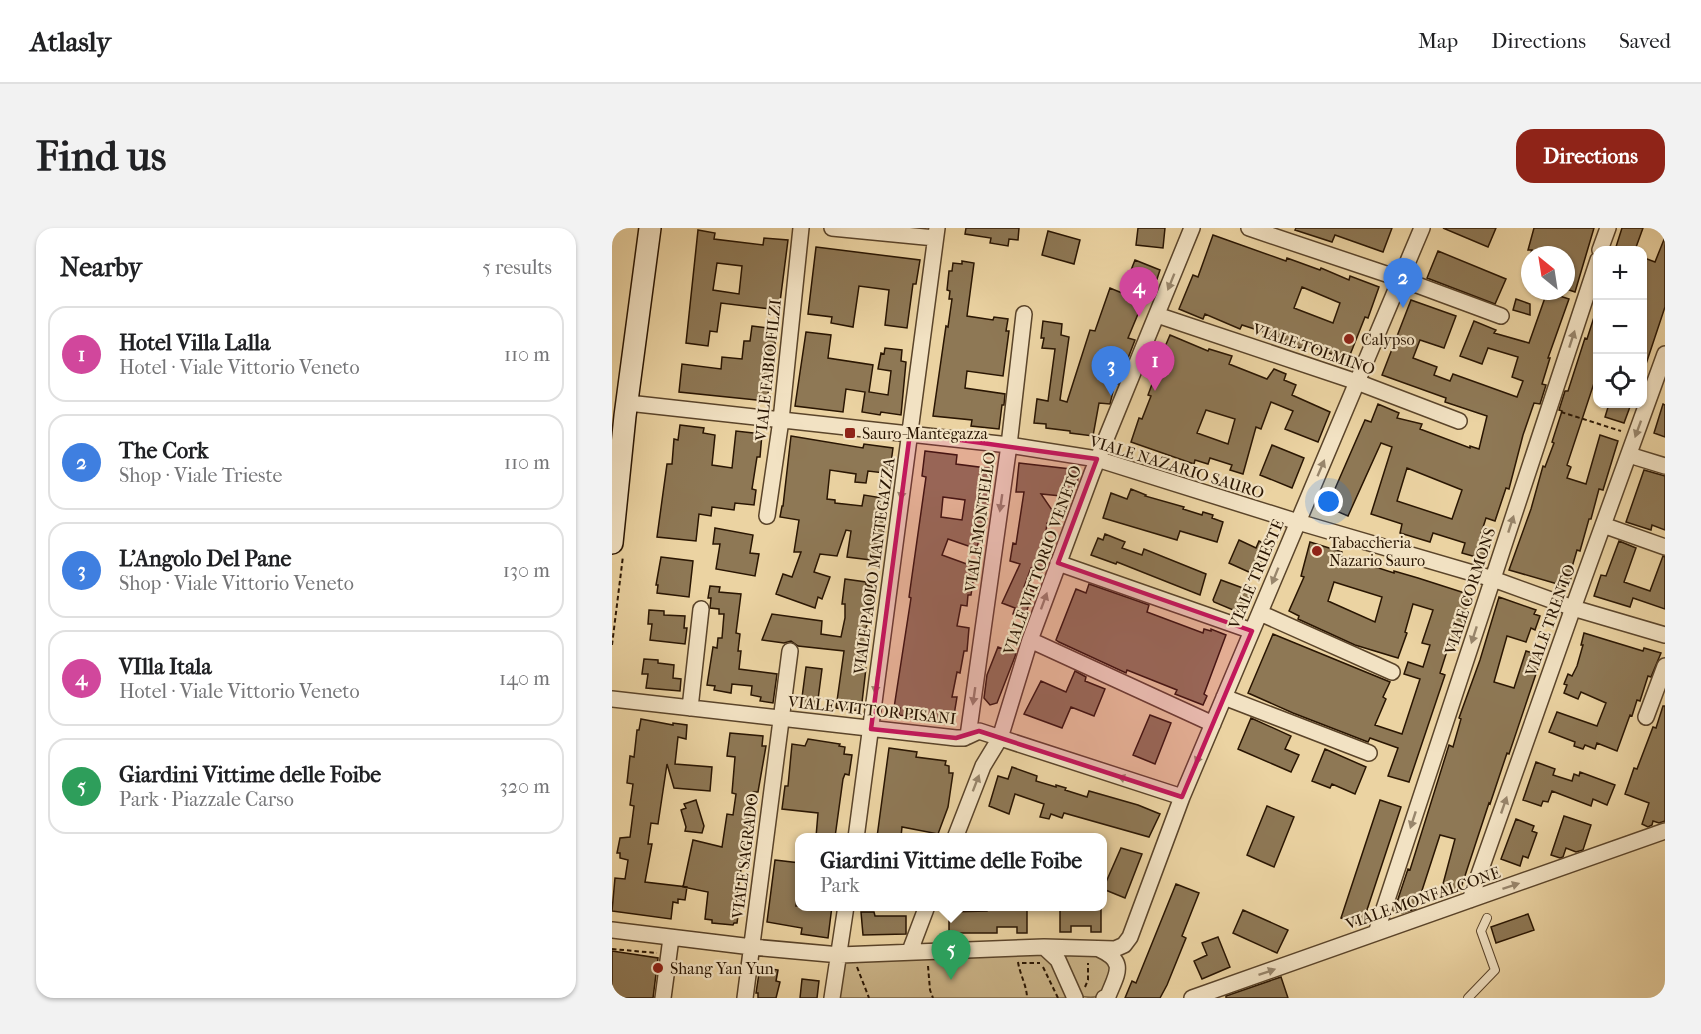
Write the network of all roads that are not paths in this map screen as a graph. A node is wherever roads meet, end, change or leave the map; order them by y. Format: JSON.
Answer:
{"nodes":[{"id":1,"x":650,"y":228,"type":"edge"},
{"id":2,"x":801,"y":228,"type":"edge"},
{"id":3,"x":832,"y":228,"type":"edge"},
{"id":4,"x":1192,"y":228,"type":"edge"},
{"id":5,"x":1249,"y":228,"type":"edge"},
{"id":6,"x":1422,"y":228,"type":"edge"},
{"id":7,"x":1608,"y":228,"type":"edge"},
{"id":8,"x":936,"y":233,"type":"edge"},
{"id":9,"x":1601,"y":246,"type":"edge"},
{"id":10,"x":1593,"y":276,"type":"edge"},
{"id":11,"x":1401,"y":279,"type":"junction"},
{"id":12,"x":1024,"y":314,"type":"dead end"},
{"id":13,"x":1157,"y":315,"type":"junction"},
{"id":14,"x":1500,"y":316,"type":"dead end"},
{"id":15,"x":1665,"y":354,"type":"edge"},
{"id":16,"x":1661,"y":377,"type":"edge"},
{"id":17,"x":1357,"y":382,"type":"junction"},
{"id":18,"x":622,"y":411,"type":"edge"},
{"id":19,"x":781,"y":420,"type":"junction"},
{"id":20,"x":1459,"y":421,"type":"dead end"},
{"id":21,"x":910,"y":433,"type":"junction"},
{"id":22,"x":1009,"y":445,"type":"junction"},
{"id":23,"x":1629,"y":455,"type":"junction"},
{"id":24,"x":1097,"y":459,"type":"junction"},
{"id":25,"x":1665,"y":466,"type":"edge"},
{"id":26,"x":767,"y":516,"type":"dead end"},
{"id":27,"x":1298,"y":522,"type":"junction"},
{"id":28,"x":1603,"y":525,"type":"junction"},
{"id":29,"x":612,"y":543,"type":"edge"},
{"id":30,"x":1665,"y":547,"type":"edge"},
{"id":31,"x":1058,"y":563,"type":"junction"},
{"id":32,"x":1493,"y":579,"type":"junction"},
{"id":33,"x":1573,"y":608,"type":"junction"},
{"id":34,"x":701,"y":609,"type":"dead end"},
{"id":35,"x":1260,"y":613,"type":"junction"},
{"id":36,"x":1252,"y":631,"type":"junction"},
{"id":37,"x":1665,"y":635,"type":"edge"},
{"id":38,"x":1030,"y":640,"type":"junction"},
{"id":39,"x":790,"y":651,"type":"dead end"},
{"id":40,"x":1665,"y":666,"type":"edge"},
{"id":41,"x":1392,"y":672,"type":"dead end"},
{"id":42,"x":1224,"y":697,"type":"junction"},
{"id":43,"x":612,"y":699,"type":"edge"},
{"id":44,"x":690,"y":708,"type":"junction"},
{"id":45,"x":1646,"y":717,"type":"dead end"},
{"id":46,"x":780,"y":719,"type":"junction"},
{"id":47,"x":1213,"y":724,"type":"junction"},
{"id":48,"x":871,"y":729,"type":"junction"},
{"id":49,"x":968,"y":736,"type":"junction"},
{"id":50,"x":1000,"y":738,"type":"junction"},
{"id":51,"x":1369,"y":753,"type":"dead end"},
{"id":52,"x":1182,"y":797,"type":"junction"},
{"id":53,"x":1665,"y":831,"type":"edge"},
{"id":54,"x":857,"y":833,"type":"edge"},
{"id":55,"x":956,"y":833,"type":"edge"},
{"id":56,"x":1470,"y":900,"type":"junction"},
{"id":57,"x":846,"y":911,"type":"edge"},
{"id":58,"x":925,"y":911,"type":"edge"},
{"id":59,"x":1487,"y":918,"type":"dead end"},
{"id":60,"x":612,"y":930,"type":"edge"},
{"id":61,"x":1376,"y":933,"type":"junction"},
{"id":62,"x":671,"y":938,"type":"junction"},
{"id":63,"x":1044,"y":946,"type":"junction"},
{"id":64,"x":752,"y":947,"type":"junction"},
{"id":65,"x":1068,"y":947,"type":"junction"},
{"id":66,"x":1092,"y":947,"type":"junction"},
{"id":67,"x":910,"y":951,"type":"junction"},
{"id":68,"x":847,"y":954,"type":"junction"},
{"id":69,"x":1058,"y":960,"type":"junction"},
{"id":70,"x":1074,"y":996,"type":"edge"},
{"id":71,"x":663,"y":998,"type":"edge"},
{"id":72,"x":745,"y":998,"type":"edge"},
{"id":73,"x":832,"y":998,"type":"edge"},
{"id":74,"x":1104,"y":998,"type":"edge"},
{"id":75,"x":1192,"y":998,"type":"edge"},
{"id":76,"x":1468,"y":998,"type":"edge"}],
"edges":[{"from":1,"to":18,"type":"street"},
{"from":2,"to":19,"type":"street","name":"VIALE FABIO FILZI"},
{"from":3,"to":8,"type":"street"},
{"from":4,"to":13,"type":"street","name":"VIALE VITTORIO VENETO","one_way":true},
{"from":5,"to":11,"type":"street"},
{"from":6,"to":11,"type":"street","name":"VIALE TRIESTE"},
{"from":7,"to":9,"type":"street"},
{"from":8,"to":21,"type":"street","name":"VIALE PAOLO MANTEGAZZA"},
{"from":32,"to":10,"type":"street","name":"VIALE CORMONS","one_way":true},
{"from":11,"to":14,"type":"street"},
{"from":11,"to":17,"type":"street","name":"VIALE TRIESTE"},
{"from":12,"to":22,"type":"street","name":"VIALE MONTELLO"},
{"from":13,"to":17,"type":"street","name":"VIALE TOLMINO"},
{"from":13,"to":24,"type":"street","name":"VIALE VITTORIO VENETO"},
{"from":15,"to":16,"type":"street","name":"VIALE TRENTO"},
{"from":16,"to":23,"type":"street","name":"VIALE TRENTO","one_way":true},
{"from":17,"to":20,"type":"street","name":"VIALE TOLMINO"},
{"from":27,"to":17,"type":"street","name":"VIALE TRIESTE","one_way":true},
{"from":18,"to":19,"type":"street","name":"VIALE NAZARIO SAURO"},
{"from":18,"to":29,"type":"street"},
{"from":19,"to":21,"type":"street","name":"VIALE NAZARIO SAURO"},
{"from":19,"to":26,"type":"street","name":"VIALE FABIO FILZI"},
{"from":21,"to":22,"type":"street","name":"VIALE NAZARIO SAURO"},
{"from":21,"to":48,"type":"street","name":"VIALE PAOLO MANTEGAZZA","one_way":true},
{"from":22,"to":24,"type":"street","name":"VIALE NAZARIO SAURO"},
{"from":22,"to":49,"type":"street","name":"VIALE MONTELLO","one_way":true},
{"from":23,"to":25,"type":"street"},
{"from":23,"to":28,"type":"street","name":"VIALE TRENTO"},
{"from":24,"to":27,"type":"street","name":"VIALE NAZARIO SAURO"},
{"from":24,"to":31,"type":"street","name":"VIALE VITTORIO VENETO"},
{"from":27,"to":32,"type":"street","name":"VIALE NAZARIO SAURO"},
{"from":27,"to":35,"type":"street","name":"VIALE TRIESTE","one_way":true},
{"from":28,"to":30,"type":"street"},
{"from":28,"to":33,"type":"street","name":"VIALE TRENTO"},
{"from":31,"to":36,"type":"street"},
{"from":38,"to":31,"type":"street","name":"VIALE VITTORIO VENETO","one_way":true},
{"from":32,"to":33,"type":"street","name":"VIALE NAZARIO SAURO"},
{"from":32,"to":61,"type":"street","name":"VIALE CORMONS","one_way":true},
{"from":33,"to":37,"type":"street","name":"VIALE NAZARIO SAURO"},
{"from":56,"to":33,"type":"street","name":"VIALE TRENTO","one_way":true},
{"from":34,"to":44,"type":"street"},
{"from":35,"to":36,"type":"street","name":"VIALE TRIESTE"},
{"from":35,"to":41,"type":"street"},
{"from":36,"to":42,"type":"street","name":"VIALE TRIESTE"},
{"from":38,"to":47,"type":"street"},
{"from":38,"to":50,"type":"street","name":"VIALE VITTORIO VENETO"},
{"from":39,"to":46,"type":"street","name":"VIALE SAGRADO"},
{"from":40,"to":45,"type":"street"},
{"from":42,"to":47,"type":"street","name":"VIALE TRIESTE"},
{"from":42,"to":51,"type":"street"},
{"from":43,"to":44,"type":"street","name":"VIALE VITTOR PISANI"},
{"from":44,"to":46,"type":"street","name":"VIALE VITTOR PISANI"},
{"from":46,"to":48,"type":"street","name":"VIALE VITTOR PISANI"},
{"from":46,"to":64,"type":"street","name":"VIALE SAGRADO"},
{"from":47,"to":52,"type":"street","name":"VIALE TRIESTE","one_way":true},
{"from":48,"to":49,"type":"street","name":"VIALE VITTOR PISANI"},
{"from":48,"to":54,"type":"street","name":"VIALE PAOLO MANTEGAZZA"},
{"from":49,"to":50,"type":"street","name":"VIALE VITTOR PISANI"},
{"from":52,"to":50,"type":"street","name":"VIALE VITTOR PISANI","one_way":true},
{"from":55,"to":50,"type":"street","name":"VIALE VITTORIO VENETO","one_way":true},
{"from":52,"to":66,"type":"street","name":"VIALE TRIESTE"},
{"from":56,"to":53,"type":"street","name":"VIALE MONFALCONE","one_way":true},
{"from":56,"to":61,"type":"street","name":"VIALE MONFALCONE"},
{"from":57,"to":68,"type":"street"},
{"from":58,"to":67,"type":"street"},
{"from":59,"to":76,"type":"lane"},
{"from":60,"to":62,"type":"street"},
{"from":75,"to":61,"type":"street","name":"VIALE MONFALCONE","one_way":true},
{"from":62,"to":64,"type":"street"},
{"from":62,"to":71,"type":"street"},
{"from":63,"to":65,"type":"street"},
{"from":63,"to":67,"type":"street"},
{"from":63,"to":69,"type":"street"},
{"from":64,"to":68,"type":"street"},
{"from":64,"to":72,"type":"street","name":"VIALE SAGRADO"},
{"from":65,"to":66,"type":"street"},
{"from":65,"to":69,"type":"street"},
{"from":66,"to":74,"type":"street"},
{"from":67,"to":68,"type":"street"},
{"from":68,"to":73,"type":"street"},
{"from":69,"to":70,"type":"street"}]}
